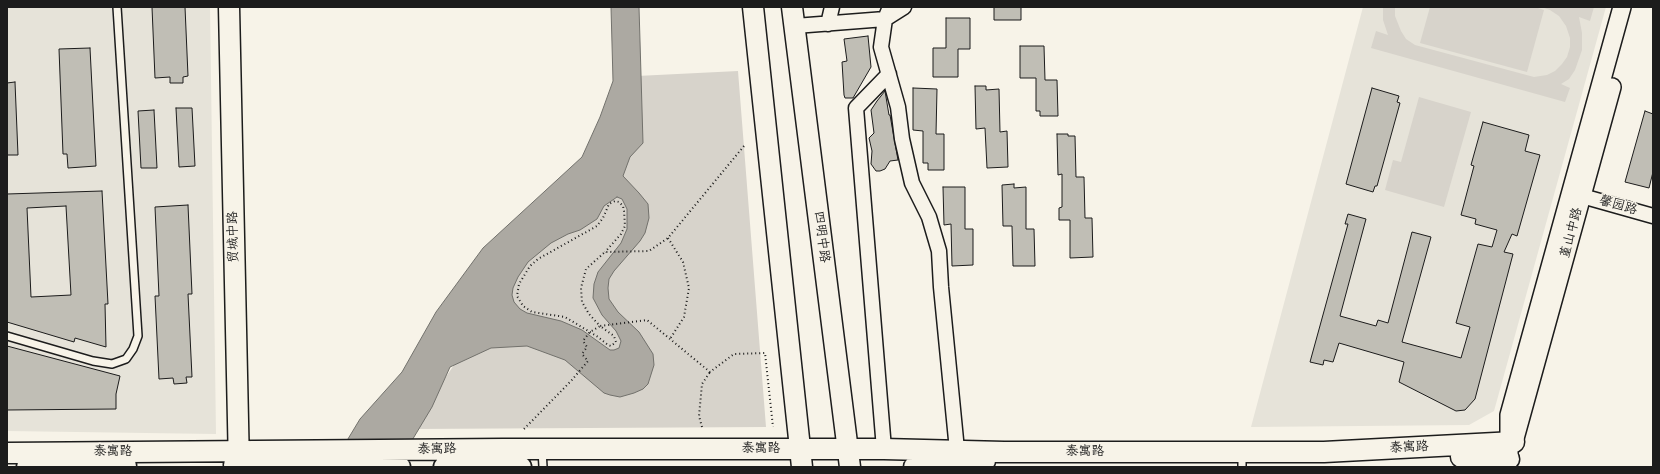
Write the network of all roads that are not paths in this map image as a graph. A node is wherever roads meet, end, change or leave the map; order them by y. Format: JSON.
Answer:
{"nodes":[{"id":1,"x":117,"y":7,"type":"edge"},
{"id":2,"x":229,"y":7,"type":"edge"},
{"id":3,"x":753,"y":7,"type":"edge"},
{"id":4,"x":832,"y":7,"type":"edge"},
{"id":5,"x":904,"y":7,"type":"edge"},
{"id":6,"x":1622,"y":7,"type":"edge"},
{"id":7,"x":1634,"y":7,"type":"edge"},
{"id":8,"x":887,"y":13,"type":"edge"},
{"id":9,"x":793,"y":16,"type":"edge"},
{"id":10,"x":828,"y":24,"type":"junction"},
{"id":11,"x":889,"y":74,"type":"junction"},
{"id":12,"x":1582,"y":196,"type":"junction"},
{"id":13,"x":1653,"y":216,"type":"edge"},
{"id":14,"x":7,"y":336,"type":"edge"},
{"id":15,"x":884,"y":449,"type":"junction"},
{"id":16,"x":957,"y":450,"type":"junction"},
{"id":17,"x":7,"y":453,"type":"edge"},
{"id":18,"x":1510,"y":453,"type":"edge"},
{"id":19,"x":330,"y":458,"type":"junction"},
{"id":20,"x":542,"y":458,"type":"edge"},
{"id":21,"x":801,"y":458,"type":"edge"},
{"id":22,"x":849,"y":458,"type":"edge"},
{"id":23,"x":506,"y":461,"type":"edge"},
{"id":24,"x":239,"y":462,"type":"edge"},
{"id":25,"x":1242,"y":463,"type":"edge"},
{"id":26,"x":28,"y":467,"type":"edge"},
{"id":27,"x":400,"y":467,"type":"edge"},
{"id":28,"x":444,"y":467,"type":"edge"},
{"id":29,"x":914,"y":467,"type":"edge"}],
"edges":[{"from":1,"to":14,"type":"lane"},
{"from":2,"to":24,"type":"main road","name":"贸城中路"},
{"from":3,"to":21,"type":"main road"},
{"from":4,"to":10,"type":"street"},
{"from":5,"to":8,"type":"street"},
{"from":6,"to":18,"type":"street","name":"堇山中路"},
{"from":7,"to":12,"type":"street","name":"堇山中路"},
{"from":8,"to":10,"type":"street"},
{"from":8,"to":11,"type":"street"},
{"from":9,"to":10,"type":"street"},
{"from":9,"to":22,"type":"main road","name":"四明中路"},
{"from":11,"to":15,"type":"street"},
{"from":11,"to":16,"type":"street"},
{"from":12,"to":13,"type":"street","name":"馨园路"},
{"from":12,"to":18,"type":"street","name":"堇山中路"},
{"from":15,"to":16,"type":"main road","name":"泰寓路"},
{"from":15,"to":22,"type":"main road","name":"泰寓路"},
{"from":16,"to":18,"type":"main road","name":"泰寓路"},
{"from":17,"to":24,"type":"main road","name":"泰寓路"},
{"from":18,"to":25,"type":"main road","name":"泰寓路"},
{"from":19,"to":23,"type":"main road","name":"泰寓路"},
{"from":19,"to":24,"type":"main road","name":"泰寓路"},
{"from":19,"to":27,"type":"main road","name":"泰寓路"},
{"from":20,"to":21,"type":"main road","name":"泰寓路"},
{"from":20,"to":23,"type":"main road","name":"泰寓路"},
{"from":21,"to":22,"type":"main road","name":"泰寓路"},
{"from":23,"to":28,"type":"main road","name":"泰寓路"},
{"from":24,"to":26,"type":"main road","name":"泰寓路"},
{"from":25,"to":29,"type":"main road","name":"泰寓路"}]}
